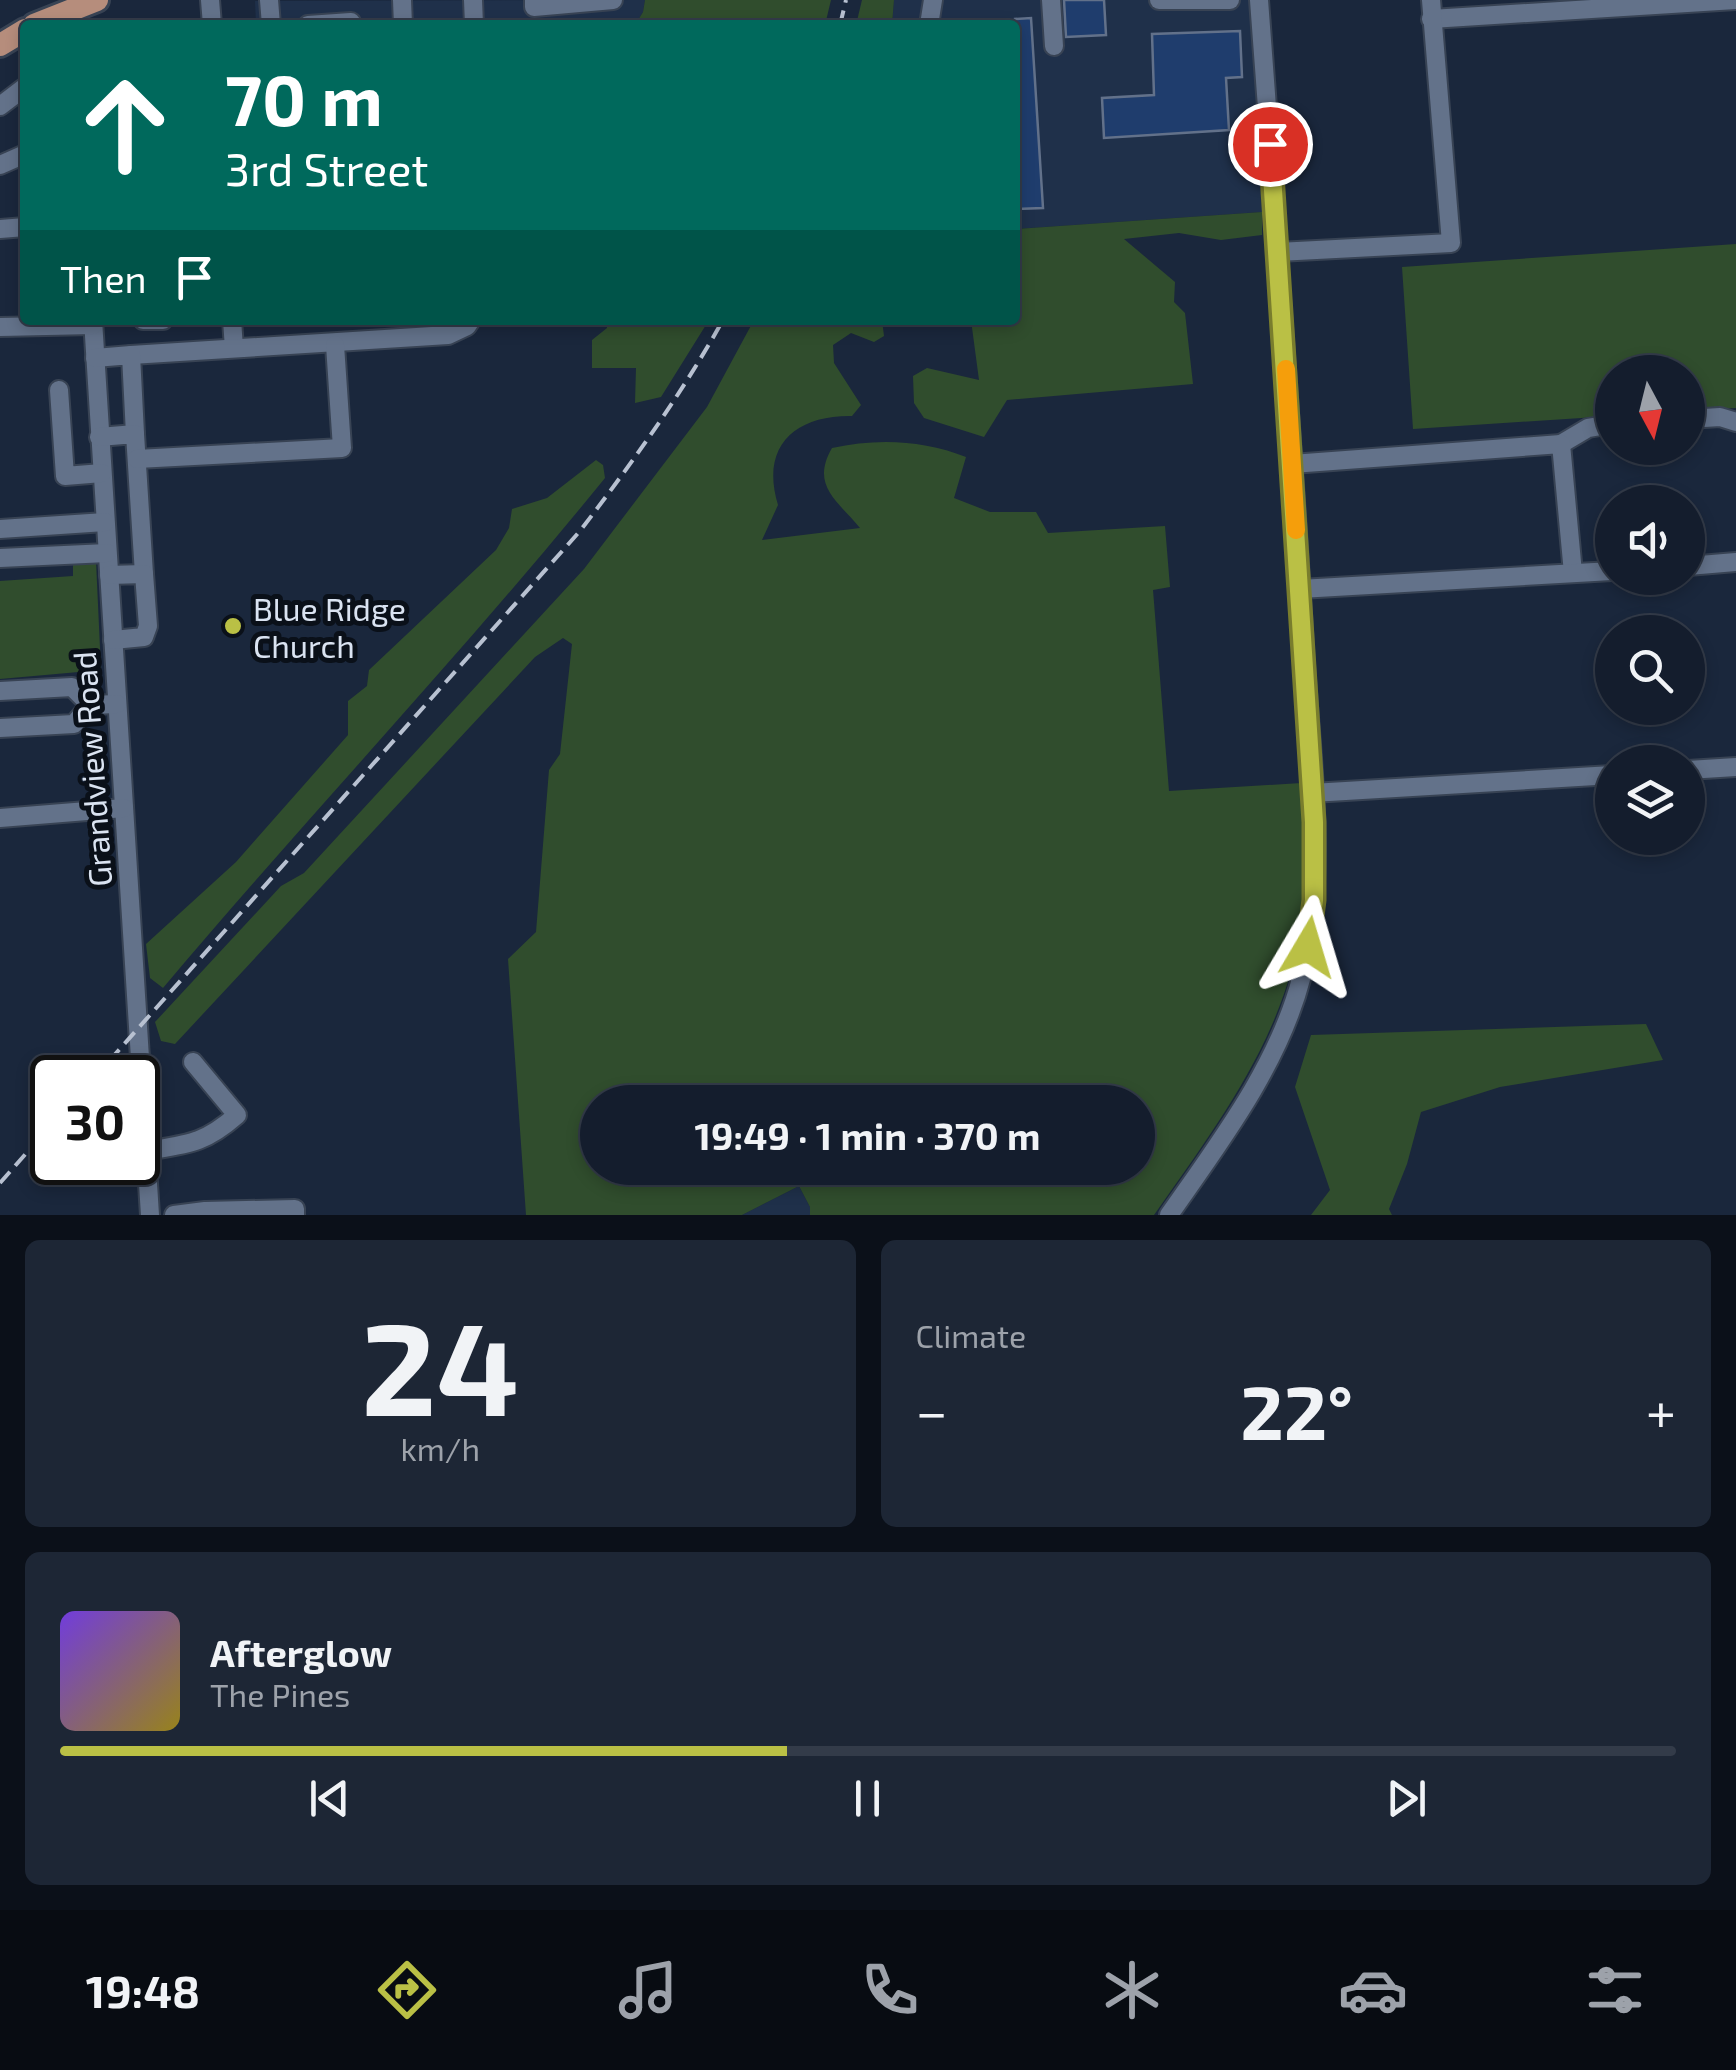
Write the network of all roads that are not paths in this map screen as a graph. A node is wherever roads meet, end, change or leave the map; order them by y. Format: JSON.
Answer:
{"nodes":[{"id":1,"x":98,"y":0,"type":"edge"},
{"id":2,"x":534,"y":0,"type":"edge"},
{"id":3,"x":612,"y":0,"type":"edge"},
{"id":4,"x":1050,"y":0,"type":"edge"},
{"id":5,"x":1159,"y":0,"type":"edge"},
{"id":6,"x":1230,"y":0,"type":"edge"},
{"id":7,"x":1259,"y":0,"type":"edge"},
{"id":8,"x":1736,"y":0,"type":"edge"},
{"id":9,"x":1431,"y":9,"type":"edge"},
{"id":10,"x":73,"y":11,"type":"edge"},
{"id":11,"x":48,"y":20,"type":"edge"},
{"id":12,"x":1054,"y":46,"type":"dead end"},
{"id":13,"x":20,"y":91,"type":"edge"},
{"id":14,"x":0,"y":106,"type":"edge"},
{"id":15,"x":1278,"y":252,"type":"junction"},
{"id":16,"x":37,"y":325,"type":"edge"},
{"id":17,"x":93,"y":325,"type":"edge"},
{"id":18,"x":232,"y":325,"type":"edge"},
{"id":19,"x":468,"y":325,"type":"edge"},
{"id":20,"x":0,"y":327,"type":"edge"},
{"id":21,"x":412,"y":329,"type":"edge"},
{"id":22,"x":335,"y":345,"type":"junction"},
{"id":23,"x":234,"y":348,"type":"junction"},
{"id":24,"x":132,"y":356,"type":"junction"},
{"id":25,"x":95,"y":358,"type":"junction"},
{"id":26,"x":58,"y":390,"type":"dead end"},
{"id":27,"x":98,"y":415,"type":"junction"},
{"id":28,"x":61,"y":417,"type":"junction"},
{"id":29,"x":1705,"y":418,"type":"edge"},
{"id":30,"x":1736,"y":422,"type":"edge"},
{"id":31,"x":1595,"y":427,"type":"edge"},
{"id":32,"x":135,"y":434,"type":"junction"},
{"id":33,"x":99,"y":437,"type":"junction"},
{"id":34,"x":1561,"y":444,"type":"junction"},
{"id":35,"x":137,"y":459,"type":"junction"},
{"id":36,"x":1292,"y":464,"type":"junction"},
{"id":37,"x":102,"y":473,"type":"junction"},
{"id":38,"x":105,"y":522,"type":"junction"},
{"id":39,"x":1,"y":524,"type":"edge"},
{"id":40,"x":107,"y":552,"type":"junction"},
{"id":41,"x":0,"y":558,"type":"edge"},
{"id":42,"x":1736,"y":562,"type":"edge"},
{"id":43,"x":1705,"y":565,"type":"edge"},
{"id":44,"x":1595,"y":572,"type":"edge"},
{"id":45,"x":1573,"y":573,"type":"junction"},
{"id":46,"x":144,"y":574,"type":"junction"},
{"id":47,"x":109,"y":575,"type":"junction"},
{"id":48,"x":1300,"y":589,"type":"junction"},
{"id":49,"x":113,"y":640,"type":"junction"},
{"id":50,"x":0,"y":691,"type":"edge"},
{"id":51,"x":90,"y":704,"type":"junction"},
{"id":52,"x":117,"y":704,"type":"junction"},
{"id":53,"x":0,"y":728,"type":"edge"},
{"id":54,"x":1736,"y":767,"type":"edge"},
{"id":55,"x":1705,"y":769,"type":"edge"},
{"id":56,"x":1595,"y":776,"type":"edge"},
{"id":57,"x":1312,"y":792,"type":"junction"},
{"id":58,"x":124,"y":808,"type":"junction"},
{"id":59,"x":0,"y":818,"type":"edge"},
{"id":60,"x":140,"y":1055,"type":"edge"},
{"id":61,"x":193,"y":1062,"type":"dead end"},
{"id":62,"x":160,"y":1149,"type":"edge"},
{"id":63,"x":148,"y":1185,"type":"edge"},
{"id":64,"x":150,"y":1215,"type":"edge"},
{"id":65,"x":174,"y":1215,"type":"edge"},
{"id":66,"x":296,"y":1215,"type":"edge"},
{"id":67,"x":1169,"y":1215,"type":"edge"}],
"edges":[{"from":1,"to":10,"type":"main road"},
{"from":2,"to":3,"type":"street"},
{"from":4,"to":12,"type":"street"},
{"from":5,"to":6,"type":"street"},
{"from":7,"to":15,"type":"street"},
{"from":8,"to":9,"type":"street"},
{"from":9,"to":15,"type":"street"},
{"from":10,"to":11,"type":"main road"},
{"from":13,"to":14,"type":"street"},
{"from":15,"to":36,"type":"street"},
{"from":16,"to":20,"type":"street"},
{"from":17,"to":25,"type":"street","name":"Grandview Road"},
{"from":18,"to":23,"type":"street"},
{"from":19,"to":21,"type":"street"},
{"from":21,"to":22,"type":"street"},
{"from":22,"to":23,"type":"street"},
{"from":22,"to":35,"type":"street"},
{"from":23,"to":24,"type":"street"},
{"from":24,"to":25,"type":"street"},
{"from":24,"to":32,"type":"street"},
{"from":25,"to":27,"type":"street","name":"Grandview Road"},
{"from":26,"to":28,"type":"street"},
{"from":27,"to":28,"type":"street"},
{"from":27,"to":33,"type":"street","name":"Grandview Road"},
{"from":28,"to":37,"type":"street"},
{"from":29,"to":30,"type":"street"},
{"from":31,"to":34,"type":"street"},
{"from":32,"to":33,"type":"street"},
{"from":32,"to":35,"type":"street"},
{"from":33,"to":37,"type":"street","name":"Grandview Road"},
{"from":34,"to":36,"type":"street"},
{"from":34,"to":45,"type":"street"},
{"from":35,"to":46,"type":"street"},
{"from":36,"to":48,"type":"street"},
{"from":37,"to":38,"type":"street","name":"Grandview Road"},
{"from":38,"to":39,"type":"street"},
{"from":38,"to":40,"type":"street","name":"Grandview Road"},
{"from":40,"to":41,"type":"street"},
{"from":40,"to":47,"type":"street","name":"Grandview Road"},
{"from":42,"to":43,"type":"street"},
{"from":44,"to":45,"type":"street"},
{"from":45,"to":48,"type":"street"},
{"from":46,"to":47,"type":"street"},
{"from":46,"to":49,"type":"street"},
{"from":47,"to":49,"type":"street","name":"Grandview Road"},
{"from":48,"to":57,"type":"street"},
{"from":49,"to":52,"type":"street","name":"Grandview Road"},
{"from":50,"to":51,"type":"street"},
{"from":51,"to":52,"type":"street"},
{"from":51,"to":53,"type":"street"},
{"from":52,"to":58,"type":"street","name":"Grandview Road"},
{"from":54,"to":55,"type":"street"},
{"from":56,"to":57,"type":"street"},
{"from":57,"to":67,"type":"street"},
{"from":58,"to":59,"type":"street"},
{"from":58,"to":60,"type":"street","name":"Grandview Road"},
{"from":61,"to":62,"type":"street"},
{"from":63,"to":64,"type":"street","name":"Grandview Road"},
{"from":65,"to":66,"type":"street"}]}
